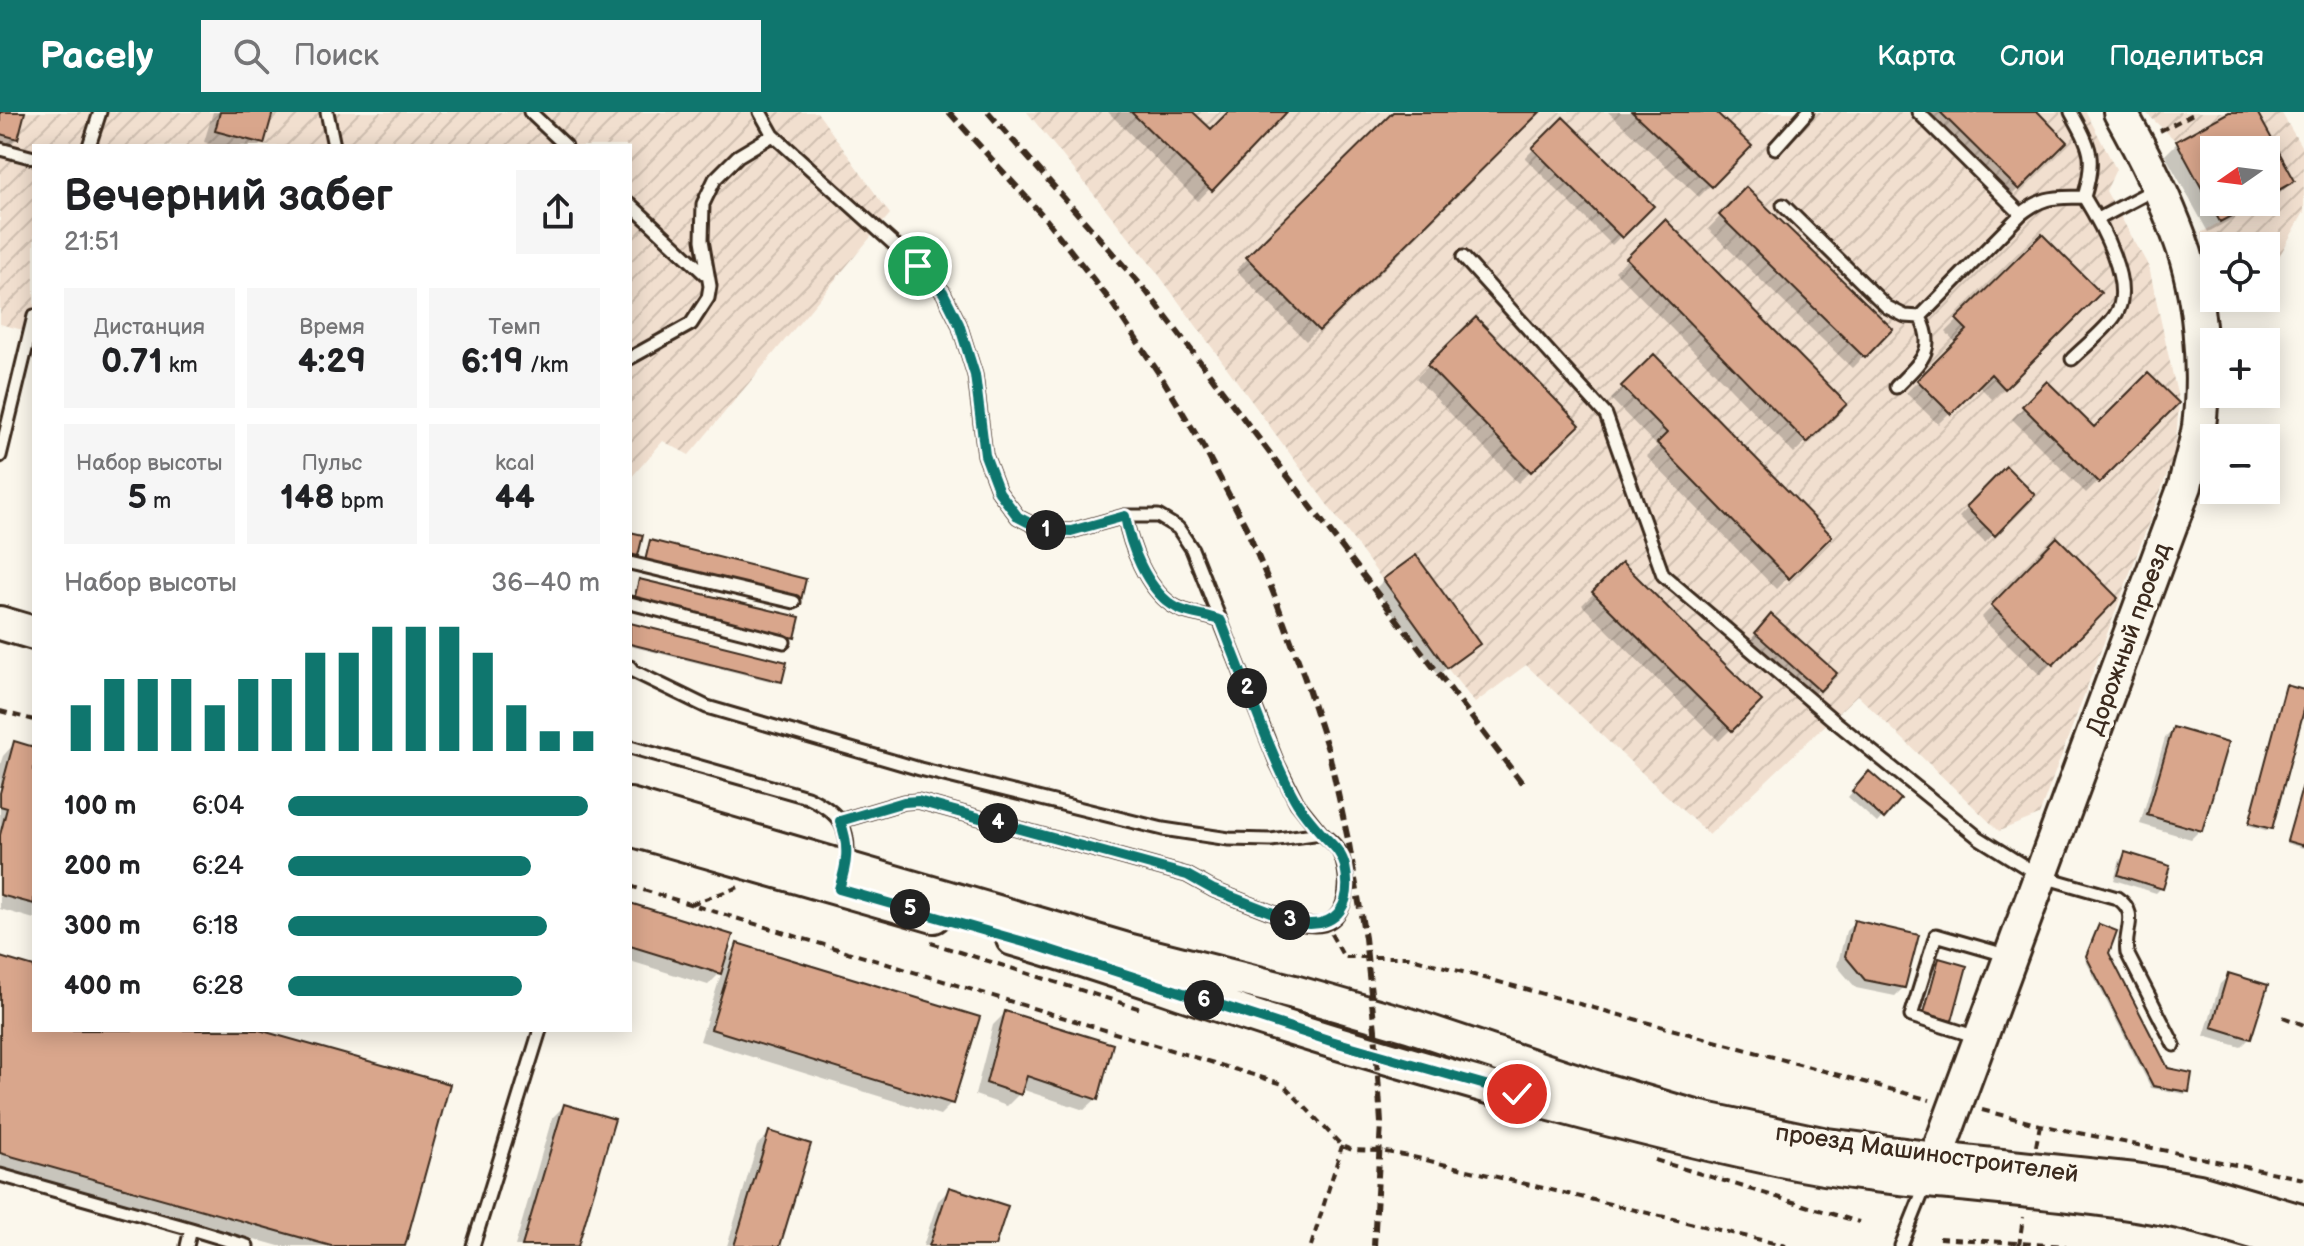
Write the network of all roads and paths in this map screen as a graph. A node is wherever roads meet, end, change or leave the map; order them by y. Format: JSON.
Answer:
{"nodes":[{"id":1,"x":100,"y":112,"type":"edge"},
{"id":2,"x":327,"y":112,"type":"edge"},
{"id":3,"x":530,"y":112,"type":"edge"},
{"id":4,"x":760,"y":112,"type":"edge"},
{"id":5,"x":1807,"y":112,"type":"edge"},
{"id":6,"x":1918,"y":112,"type":"edge"},
{"id":7,"x":2071,"y":112,"type":"edge"},
{"id":8,"x":2120,"y":112,"type":"edge"},
{"id":9,"x":2197,"y":112,"type":"edge"},
{"id":10,"x":773,"y":135,"type":"junction"},
{"id":11,"x":90,"y":144,"type":"edge"},
{"id":12,"x":334,"y":144,"type":"edge"},
{"id":13,"x":564,"y":144,"type":"edge"},
{"id":14,"x":2138,"y":144,"type":"junction"},
{"id":15,"x":1775,"y":148,"type":"dead end"},
{"id":16,"x":0,"y":149,"type":"edge"},
{"id":17,"x":32,"y":157,"type":"edge"},
{"id":18,"x":2159,"y":187,"type":"junction"},
{"id":19,"x":2084,"y":197,"type":"junction"},
{"id":20,"x":1783,"y":205,"type":"dead end"},
{"id":21,"x":632,"y":206,"type":"edge"},
{"id":22,"x":2021,"y":214,"type":"junction"},
{"id":23,"x":2098,"y":219,"type":"junction"},
{"id":24,"x":1463,"y":257,"type":"dead end"},
{"id":25,"x":706,"y":275,"type":"junction"},
{"id":26,"x":1920,"y":317,"type":"junction"},
{"id":27,"x":32,"y":324,"type":"edge"},
{"id":28,"x":632,"y":357,"type":"edge"},
{"id":29,"x":2072,"y":359,"type":"dead end"},
{"id":30,"x":1896,"y":387,"type":"dead end"},
{"id":31,"x":0,"y":456,"type":"edge"},
{"id":32,"x":1125,"y":516,"type":"junction"},
{"id":33,"x":632,"y":563,"type":"edge"},
{"id":34,"x":794,"y":602,"type":"dead end"},
{"id":35,"x":632,"y":604,"type":"edge"},
{"id":36,"x":1221,"y":621,"type":"junction"},
{"id":37,"x":0,"y":623,"type":"edge"},
{"id":38,"x":32,"y":632,"type":"edge"},
{"id":39,"x":784,"y":642,"type":"dead end"},
{"id":40,"x":0,"y":644,"type":"edge"},
{"id":41,"x":32,"y":652,"type":"edge"},
{"id":42,"x":632,"y":670,"type":"edge"},
{"id":43,"x":1,"y":712,"type":"edge"},
{"id":44,"x":32,"y":720,"type":"edge"},
{"id":45,"x":632,"y":748,"type":"edge"},
{"id":46,"x":632,"y":806,"type":"edge"},
{"id":47,"x":840,"y":821,"type":"junction"},
{"id":48,"x":632,"y":829,"type":"edge"},
{"id":49,"x":1321,"y":833,"type":"junction"},
{"id":50,"x":2040,"y":876,"type":"junction"},
{"id":51,"x":842,"y":878,"type":"junction"},
{"id":52,"x":632,"y":887,"type":"edge"},
{"id":53,"x":1325,"y":923,"type":"junction"},
{"id":54,"x":2010,"y":956,"type":"junction"},
{"id":55,"x":2283,"y":1017,"type":"dead end"},
{"id":56,"x":2304,"y":1025,"type":"edge"},
{"id":57,"x":539,"y":1032,"type":"edge"},
{"id":58,"x":1981,"y":1038,"type":"junction"},
{"id":59,"x":2174,"y":1045,"type":"dead end"},
{"id":60,"x":1939,"y":1103,"type":"dead end"},
{"id":61,"x":1984,"y":1110,"type":"dead end"},
{"id":62,"x":2040,"y":1125,"type":"junction"},
{"id":63,"x":1342,"y":1146,"type":"junction"},
{"id":64,"x":2034,"y":1156,"type":"dead end"},
{"id":65,"x":1932,"y":1170,"type":"junction"},
{"id":66,"x":0,"y":1175,"type":"edge"},
{"id":67,"x":2304,"y":1179,"type":"edge"},
{"id":68,"x":2024,"y":1211,"type":"dead end"},
{"id":69,"x":2304,"y":1222,"type":"edge"},
{"id":70,"x":191,"y":1229,"type":"junction"},
{"id":71,"x":1939,"y":1238,"type":"dead end"},
{"id":72,"x":2019,"y":1244,"type":"edge"},
{"id":73,"x":187,"y":1246,"type":"edge"},
{"id":74,"x":247,"y":1246,"type":"edge"},
{"id":75,"x":473,"y":1246,"type":"edge"},
{"id":76,"x":1311,"y":1246,"type":"edge"},
{"id":77,"x":1786,"y":1246,"type":"edge"},
{"id":78,"x":1902,"y":1246,"type":"edge"},
{"id":79,"x":2066,"y":1246,"type":"edge"},
{"id":80,"x":2302,"y":1246,"type":"edge"}],
"edges":[{"from":1,"to":11,"type":"lane"},
{"from":2,"to":12,"type":"lane"},
{"from":3,"to":13,"type":"lane"},
{"from":4,"to":10,"type":"lane"},
{"from":5,"to":15,"type":"lane"},
{"from":6,"to":22,"type":"lane"},
{"from":7,"to":19,"type":"lane"},
{"from":8,"to":14,"type":"main road","name":"Дорожный проезд"},
{"from":9,"to":14,"type":"path"},
{"from":10,"to":25,"type":"lane"},
{"from":10,"to":32,"type":"lane"},
{"from":14,"to":18,"type":"main road","name":"Дорожный проезд"},
{"from":16,"to":17,"type":"lane"},
{"from":18,"to":23,"type":"lane"},
{"from":18,"to":50,"type":"main road","name":"Дорожный проезд"},
{"from":19,"to":22,"type":"lane"},
{"from":19,"to":23,"type":"lane"},
{"from":20,"to":26,"type":"lane"},
{"from":21,"to":25,"type":"lane"},
{"from":22,"to":26,"type":"lane"},
{"from":23,"to":29,"type":"lane"},
{"from":24,"to":50,"type":"lane"},
{"from":25,"to":28,"type":"lane"},
{"from":26,"to":30,"type":"lane"},
{"from":27,"to":31,"type":"lane"},
{"from":32,"to":36,"type":"lane"},
{"from":32,"to":36,"type":"lane"},
{"from":33,"to":34,"type":"lane"},
{"from":35,"to":39,"type":"lane"},
{"from":36,"to":49,"type":"lane"},
{"from":37,"to":38,"type":"main road"},
{"from":40,"to":41,"type":"main road"},
{"from":42,"to":49,"type":"lane"},
{"from":43,"to":44,"type":"path"},
{"from":45,"to":47,"type":"lane"},
{"from":46,"to":51,"type":"main road","name":"проезд Машиностроителей"},
{"from":47,"to":51,"type":"lane"},
{"from":47,"to":53,"type":"lane"},
{"from":48,"to":51,"type":"main road","name":"проезд Машиностроителей"},
{"from":49,"to":53,"type":"lane"},
{"from":50,"to":54,"type":"main road","name":"Дорожный проезд"},
{"from":50,"to":59,"type":"lane"},
{"from":51,"to":65,"type":"main road","name":"проезд Машиностроителей"},
{"from":52,"to":63,"type":"path"},
{"from":53,"to":60,"type":"path"},
{"from":54,"to":58,"type":"main road","name":"Дорожный проезд"},
{"from":54,"to":58,"type":"lane"},
{"from":55,"to":56,"type":"path"},
{"from":57,"to":75,"type":"lane"},
{"from":58,"to":65,"type":"main road","name":"Дорожный проезд"},
{"from":61,"to":62,"type":"path"},
{"from":62,"to":64,"type":"path"},
{"from":62,"to":67,"type":"path"},
{"from":63,"to":76,"type":"path"},
{"from":63,"to":77,"type":"path"},
{"from":65,"to":69,"type":"main road","name":"проезд Машиностроителей"},
{"from":65,"to":78,"type":"lane"},
{"from":65,"to":80,"type":"main road","name":"проезд Машиностроителей"},
{"from":66,"to":70,"type":"lane"},
{"from":68,"to":72,"type":"path"},
{"from":70,"to":73,"type":"lane"},
{"from":70,"to":74,"type":"lane"},
{"from":71,"to":72,"type":"path"},
{"from":72,"to":79,"type":"path"}]}
